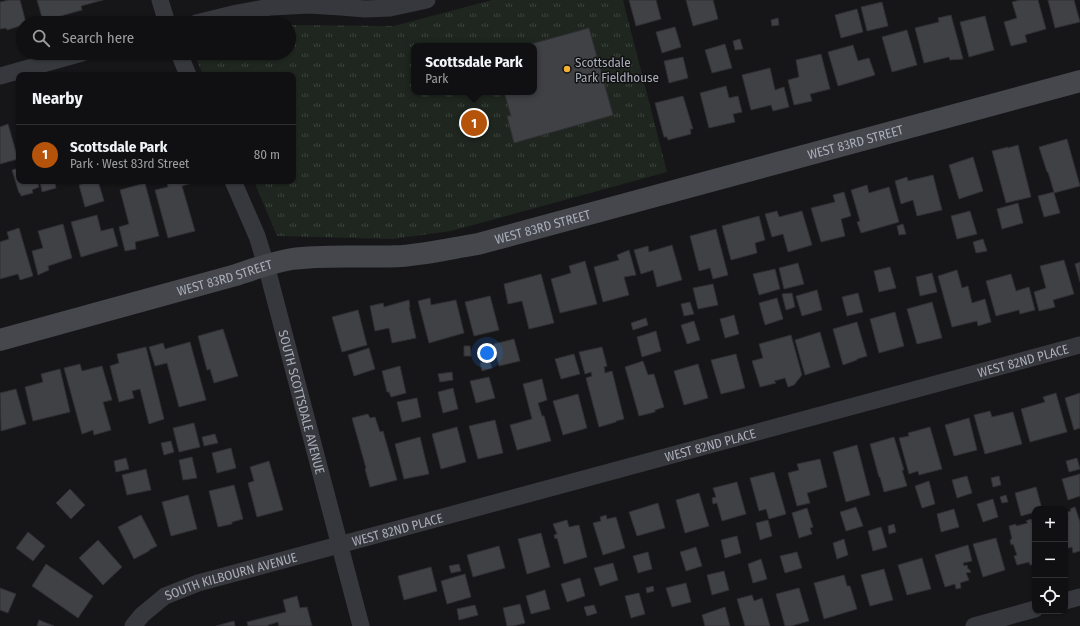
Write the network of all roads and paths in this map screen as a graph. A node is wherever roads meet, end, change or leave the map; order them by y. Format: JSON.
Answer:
{"nodes":[{"id":1,"x":160,"y":0,"type":"edge"},
{"id":2,"x":421,"y":1,"type":"edge"},
{"id":3,"x":165,"y":16,"type":"edge"},
{"id":4,"x":229,"y":16,"type":"edge"},
{"id":5,"x":57,"y":60,"type":"edge"},
{"id":6,"x":182,"y":60,"type":"edge"},
{"id":7,"x":187,"y":72,"type":"edge"},
{"id":8,"x":0,"y":76,"type":"edge"},
{"id":9,"x":1080,"y":81,"type":"edge"},
{"id":10,"x":234,"y":184,"type":"edge"},
{"id":11,"x":266,"y":265,"type":"junction"},
{"id":12,"x":0,"y":340,"type":"edge"},
{"id":13,"x":1080,"y":345,"type":"edge"},
{"id":14,"x":340,"y":544,"type":"junction"},
{"id":15,"x":1080,"y":597,"type":"edge"},
{"id":16,"x":1068,"y":600,"type":"edge"},
{"id":17,"x":1032,"y":610,"type":"edge"},
{"id":18,"x":134,"y":626,"type":"edge"},
{"id":19,"x":361,"y":626,"type":"edge"},
{"id":20,"x":974,"y":626,"type":"edge"}],
"edges":[{"from":1,"to":3,"type":"street"},
{"from":2,"to":4,"type":"street"},
{"from":5,"to":8,"type":"street"},
{"from":6,"to":7,"type":"street"},
{"from":9,"to":11,"type":"street","name":"WEST 83RD STREET"},
{"from":10,"to":11,"type":"street","name":"SOUTH SCOTTSDALE AVENUE"},
{"from":11,"to":12,"type":"street","name":"WEST 83RD STREET"},
{"from":11,"to":14,"type":"street","name":"SOUTH SCOTTSDALE AVENUE"},
{"from":13,"to":14,"type":"street","name":"WEST 82ND PLACE"},
{"from":14,"to":18,"type":"street","name":"SOUTH KILBOURN AVENUE"},
{"from":14,"to":19,"type":"street","name":"SOUTH SCOTTSDALE AVENUE"},
{"from":15,"to":16,"type":"street"},
{"from":17,"to":20,"type":"street"}]}
